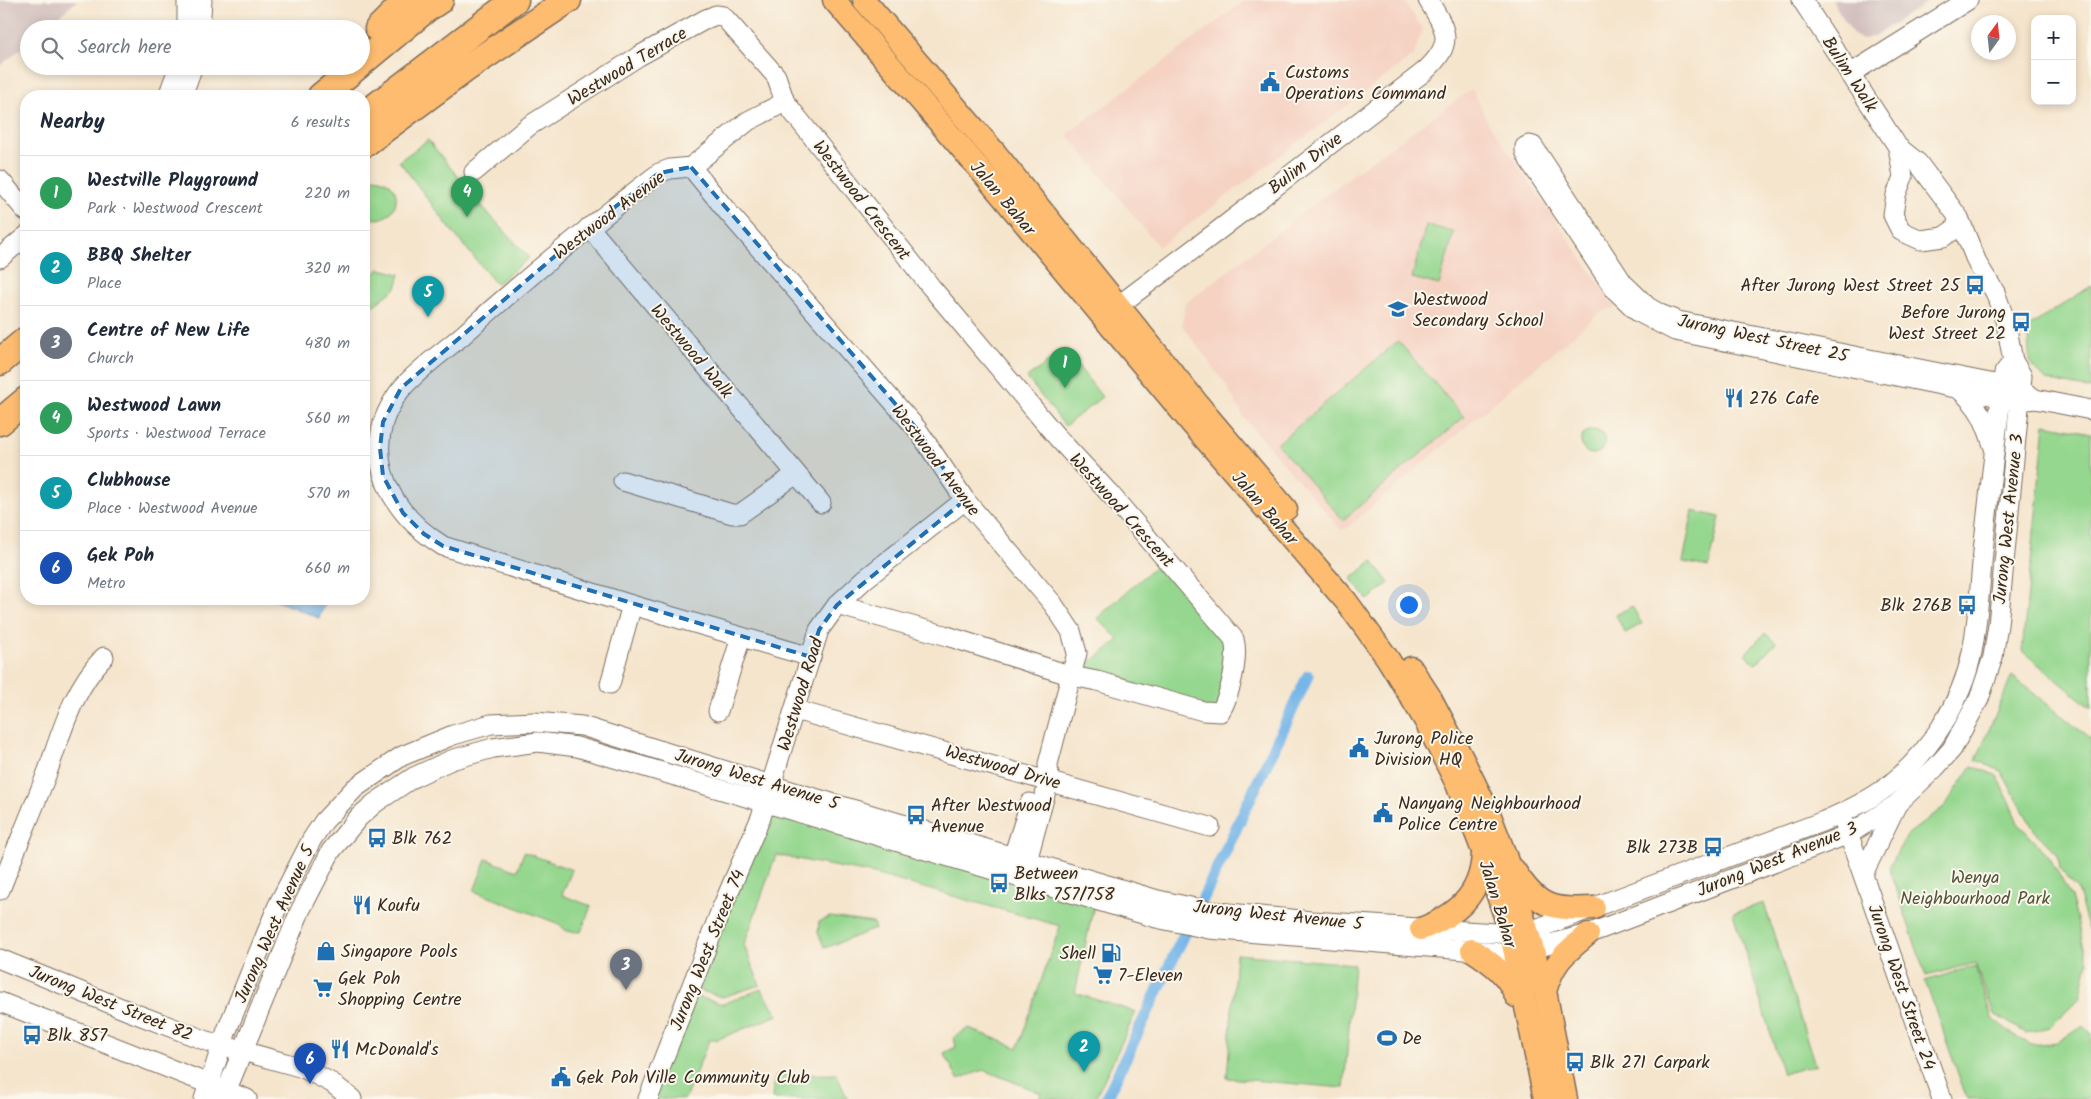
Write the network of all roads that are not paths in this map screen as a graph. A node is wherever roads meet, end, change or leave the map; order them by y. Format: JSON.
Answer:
{"nodes":[{"id":1,"x":187,"y":0,"type":"edge"},
{"id":2,"x":202,"y":0,"type":"edge"},
{"id":3,"x":407,"y":0,"type":"edge"},
{"id":4,"x":440,"y":0,"type":"edge"},
{"id":5,"x":515,"y":0,"type":"edge"},
{"id":6,"x":568,"y":0,"type":"edge"},
{"id":7,"x":834,"y":0,"type":"edge"},
{"id":8,"x":864,"y":0,"type":"edge"},
{"id":9,"x":1419,"y":0,"type":"edge"},
{"id":10,"x":1428,"y":0,"type":"edge"},
{"id":11,"x":1802,"y":0,"type":"edge"},
{"id":12,"x":1968,"y":0,"type":"edge"},
{"id":13,"x":186,"y":20,"type":"edge"},
{"id":14,"x":201,"y":20,"type":"edge"},
{"id":15,"x":370,"y":37,"type":"edge"},
{"id":16,"x":370,"y":56,"type":"edge"},
{"id":17,"x":1850,"y":74,"type":"junction"},
{"id":18,"x":176,"y":75,"type":"edge"},
{"id":19,"x":190,"y":75,"type":"edge"},
{"id":20,"x":332,"y":75,"type":"edge"},
{"id":21,"x":347,"y":75,"type":"edge"},
{"id":22,"x":170,"y":90,"type":"edge"},
{"id":23,"x":184,"y":90,"type":"edge"},
{"id":24,"x":318,"y":90,"type":"edge"},
{"id":25,"x":329,"y":90,"type":"edge"},
{"id":26,"x":785,"y":102,"type":"junction"},
{"id":27,"x":370,"y":110,"type":"edge"},
{"id":28,"x":370,"y":140,"type":"edge"},
{"id":29,"x":1898,"y":148,"type":"junction"},
{"id":30,"x":996,"y":154,"type":"junction"},
{"id":31,"x":691,"y":167,"type":"junction"},
{"id":32,"x":474,"y":172,"type":"dead end"},
{"id":33,"x":983,"y":173,"type":"junction"},
{"id":34,"x":0,"y":180,"type":"edge"},
{"id":35,"x":20,"y":204,"type":"edge"},
{"id":36,"x":1959,"y":218,"type":"junction"},
{"id":37,"x":589,"y":227,"type":"junction"},
{"id":38,"x":1943,"y":237,"type":"junction"},
{"id":39,"x":20,"y":241,"type":"edge"},
{"id":40,"x":20,"y":255,"type":"edge"},
{"id":41,"x":0,"y":258,"type":"edge"},
{"id":42,"x":1978,"y":265,"type":"junction"},
{"id":43,"x":0,"y":272,"type":"edge"},
{"id":44,"x":1114,"y":300,"type":"junction"},
{"id":45,"x":20,"y":345,"type":"edge"},
{"id":46,"x":0,"y":362,"type":"edge"},
{"id":47,"x":1957,"y":388,"type":"junction"},
{"id":48,"x":2016,"y":394,"type":"junction"},
{"id":49,"x":20,"y":405,"type":"edge"},
{"id":50,"x":2091,"y":410,"type":"edge"},
{"id":51,"x":0,"y":422,"type":"edge"},
{"id":52,"x":1994,"y":448,"type":"junction"},
{"id":53,"x":796,"y":474,"type":"junction"},
{"id":54,"x":623,"y":481,"type":"dead end"},
{"id":55,"x":965,"y":500,"type":"junction"},
{"id":56,"x":821,"y":503,"type":"dead end"},
{"id":57,"x":837,"y":604,"type":"junction"},
{"id":58,"x":632,"y":605,"type":"junction"},
{"id":59,"x":741,"y":638,"type":"junction"},
{"id":60,"x":104,"y":657,"type":"dead end"},
{"id":61,"x":811,"y":657,"type":"junction"},
{"id":62,"x":1072,"y":676,"type":"junction"},
{"id":63,"x":610,"y":684,"type":"dead end"},
{"id":64,"x":795,"y":710,"type":"junction"},
{"id":65,"x":718,"y":711,"type":"dead end"},
{"id":66,"x":1045,"y":774,"type":"junction"},
{"id":67,"x":768,"y":794,"type":"junction"},
{"id":68,"x":1896,"y":804,"type":"junction"},
{"id":69,"x":1841,"y":814,"type":"junction"},
{"id":70,"x":1210,"y":826,"type":"dead end"},
{"id":71,"x":1849,"y":834,"type":"junction"},
{"id":72,"x":1483,"y":851,"type":"junction"},
{"id":73,"x":1504,"y":854,"type":"junction"},
{"id":74,"x":1020,"y":859,"type":"junction"},
{"id":75,"x":1863,"y":874,"type":"junction"},
{"id":76,"x":0,"y":890,"type":"edge"},
{"id":77,"x":1594,"y":908,"type":"junction"},
{"id":78,"x":1421,"y":928,"type":"junction"},
{"id":79,"x":1588,"y":934,"type":"junction"},
{"id":80,"x":1521,"y":942,"type":"junction"},
{"id":81,"x":1472,"y":950,"type":"junction"},
{"id":82,"x":0,"y":959,"type":"edge"},
{"id":83,"x":1545,"y":991,"type":"junction"},
{"id":84,"x":0,"y":1002,"type":"edge"},
{"id":85,"x":1529,"y":1026,"type":"junction"},
{"id":86,"x":222,"y":1046,"type":"junction"},
{"id":87,"x":243,"y":1051,"type":"junction"},
{"id":88,"x":216,"y":1093,"type":"edge"},
{"id":89,"x":247,"y":1099,"type":"edge"},
{"id":90,"x":352,"y":1099,"type":"edge"},
{"id":91,"x":648,"y":1099,"type":"edge"},
{"id":92,"x":1545,"y":1099,"type":"edge"},
{"id":93,"x":1566,"y":1099,"type":"edge"},
{"id":94,"x":1942,"y":1099,"type":"edge"}],
"edges":[{"from":1,"to":13,"type":"street"},
{"from":2,"to":14,"type":"street"},
{"from":3,"to":15,"type":"highway"},
{"from":4,"to":16,"type":"highway"},
{"from":5,"to":27,"type":"highway"},
{"from":6,"to":28,"type":"highway"},
{"from":7,"to":33,"type":"main road","name":"Jalan Bahar"},
{"from":8,"to":30,"type":"main road","name":"Jalan Bahar"},
{"from":9,"to":44,"type":"street","name":"Bulim Drive"},
{"from":10,"to":44,"type":"street","name":"Bulim Drive"},
{"from":11,"to":17,"type":"street","name":"Bulim Walk"},
{"from":12,"to":17,"type":"street"},
{"from":17,"to":29,"type":"street","name":"Bulim Walk"},
{"from":18,"to":22,"type":"street"},
{"from":19,"to":23,"type":"street"},
{"from":20,"to":24,"type":"highway"},
{"from":21,"to":25,"type":"highway"},
{"from":26,"to":31,"type":"street"},
{"from":26,"to":32,"type":"street","name":"Westwood Terrace"},
{"from":26,"to":62,"type":"street","name":"Westwood Crescent"},
{"from":29,"to":36,"type":"street","name":"Bulim Walk"},
{"from":29,"to":38,"type":"street","name":"Bulim Walk"},
{"from":30,"to":33,"type":"main road"},
{"from":30,"to":44,"type":"main road","name":"Jalan Bahar"},
{"from":31,"to":37,"type":"street","name":"Westwood Avenue"},
{"from":31,"to":55,"type":"street","name":"Westwood Avenue"},
{"from":33,"to":72,"type":"main road","name":"Jalan Bahar"},
{"from":34,"to":35,"type":"street"},
{"from":36,"to":38,"type":"street"},
{"from":36,"to":42,"type":"street","name":"Bulim Walk"},
{"from":37,"to":53,"type":"street","name":"Westwood Walk"},
{"from":37,"to":58,"type":"street","name":"Westwood Avenue"},
{"from":38,"to":42,"type":"street","name":"Bulim Walk"},
{"from":39,"to":41,"type":"street"},
{"from":40,"to":43,"type":"street"},
{"from":42,"to":48,"type":"street","name":"Bulim Walk"},
{"from":44,"to":73,"type":"main road","name":"Jalan Bahar"},
{"from":45,"to":46,"type":"highway"},
{"from":47,"to":48,"type":"street","name":"Jurong West Street 25"},
{"from":47,"to":48,"type":"street","name":"Jurong West Street 25"},
{"from":47,"to":52,"type":"street"},
{"from":48,"to":50,"type":"street"},
{"from":48,"to":52,"type":"street","name":"Jurong West Avenue 3"},
{"from":48,"to":68,"type":"street","name":"Jurong West Avenue 3"},
{"from":49,"to":51,"type":"highway"},
{"from":52,"to":69,"type":"street","name":"Jurong West Avenue 3"},
{"from":53,"to":54,"type":"street"},
{"from":53,"to":56,"type":"street","name":"Westwood Walk"},
{"from":55,"to":57,"type":"street","name":"Westwood Road"},
{"from":55,"to":62,"type":"street","name":"Westwood Avenue"},
{"from":57,"to":61,"type":"street","name":"Westwood Road"},
{"from":57,"to":62,"type":"street","name":"Westwood Crescent"},
{"from":58,"to":59,"type":"street","name":"Westwood Avenue"},
{"from":58,"to":63,"type":"street"},
{"from":59,"to":61,"type":"street","name":"Westwood Avenue"},
{"from":59,"to":65,"type":"street"},
{"from":60,"to":76,"type":"street"},
{"from":61,"to":64,"type":"street","name":"Westwood Road"},
{"from":62,"to":66,"type":"street","name":"Westwood Avenue"},
{"from":64,"to":66,"type":"street","name":"Westwood Drive"},
{"from":64,"to":67,"type":"street","name":"Westwood Road"},
{"from":66,"to":70,"type":"street","name":"Westwood Drive"},
{"from":66,"to":74,"type":"street","name":"Westwood Avenue"},
{"from":67,"to":74,"type":"street","name":"Jurong West Avenue 5"},
{"from":67,"to":81,"type":"street","name":"Jurong West Avenue 5"},
{"from":67,"to":86,"type":"street","name":"Jurong West Avenue 5"},
{"from":67,"to":87,"type":"street","name":"Jurong West Avenue 5"},
{"from":67,"to":91,"type":"street","name":"Jurong West Street 74"},
{"from":68,"to":71,"type":"street","name":"Jurong West Avenue 3"},
{"from":68,"to":75,"type":"street"},
{"from":69,"to":71,"type":"street","name":"Jurong West Street 24"},
{"from":69,"to":77,"type":"street","name":"Jurong West Avenue 3"},
{"from":71,"to":75,"type":"street","name":"Jurong West Street 24"},
{"from":71,"to":79,"type":"street","name":"Jurong West Avenue 3"},
{"from":72,"to":78,"type":"main road"},
{"from":72,"to":80,"type":"main road","name":"Jalan Bahar"},
{"from":73,"to":77,"type":"main road"},
{"from":73,"to":80,"type":"main road","name":"Jalan Bahar"},
{"from":74,"to":78,"type":"street","name":"Jurong West Avenue 5"},
{"from":75,"to":94,"type":"street","name":"Jurong West Street 24"},
{"from":77,"to":80,"type":"street","name":"Jurong West Avenue 3"},
{"from":78,"to":80,"type":"street","name":"Jurong West Avenue 5"},
{"from":79,"to":80,"type":"street","name":"Jurong West Avenue 3"},
{"from":79,"to":83,"type":"main road"},
{"from":80,"to":81,"type":"street","name":"Jurong West Avenue 5"},
{"from":80,"to":83,"type":"main road","name":"Jalan Bahar"},
{"from":80,"to":85,"type":"main road","name":"Jalan Bahar"},
{"from":81,"to":85,"type":"main road"},
{"from":82,"to":86,"type":"street","name":"Jurong West Street 82"},
{"from":83,"to":93,"type":"main road","name":"Jalan Bahar"},
{"from":84,"to":88,"type":"street"},
{"from":85,"to":92,"type":"main road","name":"Jalan Bahar"},
{"from":86,"to":87,"type":"street","name":"Jurong West Street 82"},
{"from":86,"to":88,"type":"street","name":"Jurong West Avenue 5"},
{"from":87,"to":88,"type":"street","name":"Jurong West Avenue 5"},
{"from":87,"to":90,"type":"street","name":"Jurong West Street 82"},
{"from":88,"to":89,"type":"street"}]}
